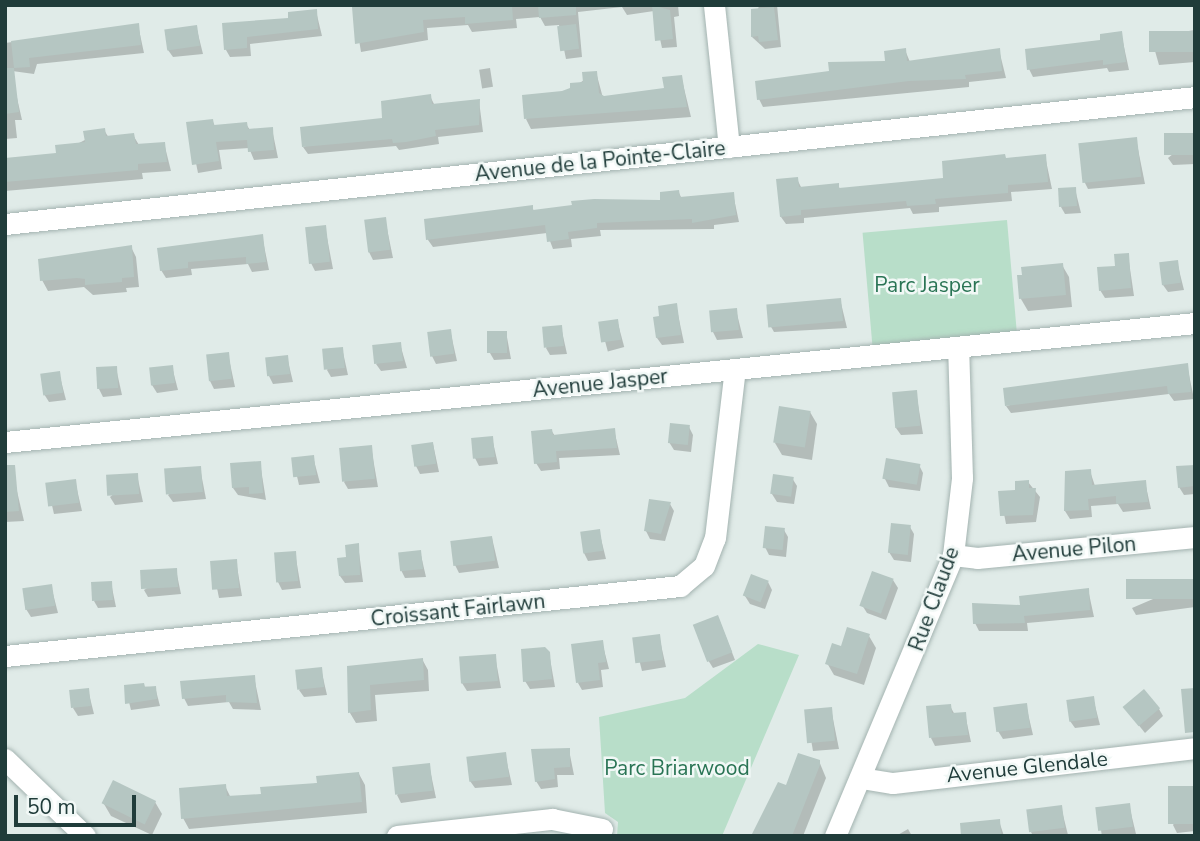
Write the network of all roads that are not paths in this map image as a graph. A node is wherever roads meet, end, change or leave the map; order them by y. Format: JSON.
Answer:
{"nodes":[{"id":1,"x":714,"y":5,"type":"edge"},
{"id":2,"x":1195,"y":97,"type":"edge"},
{"id":3,"x":729,"y":147,"type":"junction"},
{"id":4,"x":5,"y":224,"type":"edge"},
{"id":5,"x":1195,"y":323,"type":"edge"},
{"id":6,"x":958,"y":347,"type":"junction"},
{"id":7,"x":735,"y":369,"type":"junction"},
{"id":8,"x":5,"y":442,"type":"edge"},
{"id":9,"x":1195,"y":537,"type":"edge"},
{"id":10,"x":953,"y":555,"type":"junction"},
{"id":11,"x":5,"y":656,"type":"edge"},
{"id":12,"x":1195,"y":748,"type":"edge"},
{"id":13,"x":5,"y":759,"type":"edge"},
{"id":14,"x":861,"y":778,"type":"junction"},
{"id":15,"x":602,"y":829,"type":"dead end"},
{"id":16,"x":85,"y":836,"type":"edge"},
{"id":17,"x":397,"y":836,"type":"edge"},
{"id":18,"x":835,"y":836,"type":"edge"}],
"edges":[{"from":1,"to":3,"type":"street"},
{"from":2,"to":3,"type":"street","name":"Avenue de la Pointe-Claire"},
{"from":3,"to":4,"type":"street","name":"Avenue de la Pointe-Claire"},
{"from":5,"to":6,"type":"street","name":"Avenue Jasper"},
{"from":6,"to":7,"type":"street","name":"Avenue Jasper"},
{"from":6,"to":10,"type":"street","name":"Rue Claude"},
{"from":7,"to":8,"type":"street","name":"Avenue Jasper"},
{"from":7,"to":11,"type":"street","name":"Croissant Fairlawn"},
{"from":9,"to":10,"type":"street","name":"Avenue Pilon"},
{"from":10,"to":14,"type":"street","name":"Rue Claude"},
{"from":12,"to":14,"type":"street","name":"Avenue Glendale"},
{"from":13,"to":16,"type":"street"},
{"from":14,"to":18,"type":"street","name":"Rue Claude"},
{"from":15,"to":17,"type":"street"}]}
